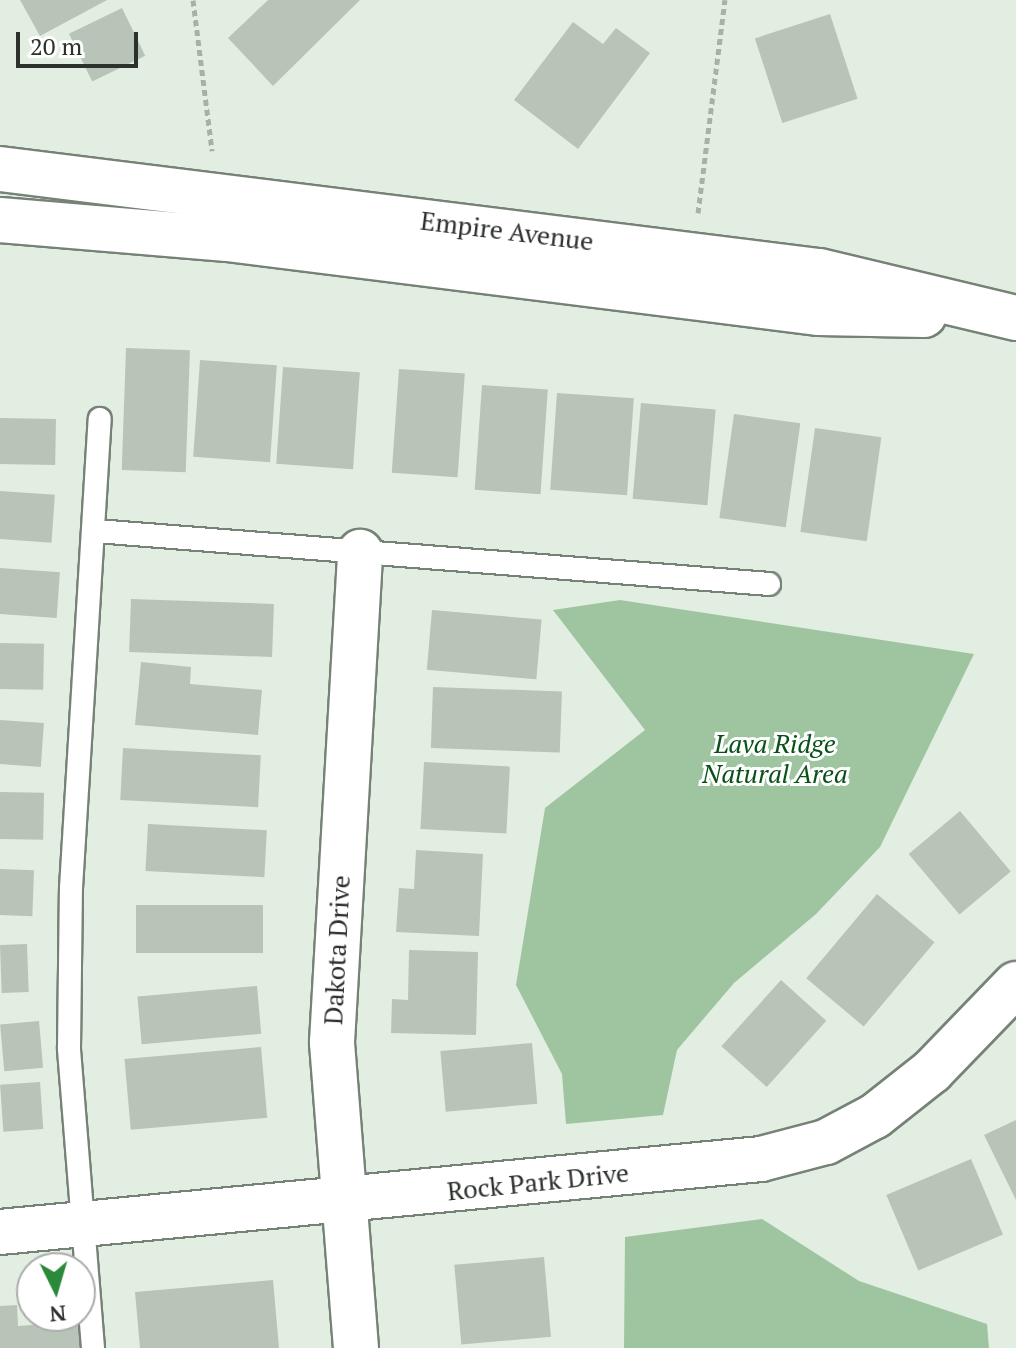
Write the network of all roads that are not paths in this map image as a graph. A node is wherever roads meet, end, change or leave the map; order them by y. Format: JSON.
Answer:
{"nodes":[{"id":1,"x":0,"y":169,"type":"edge"},
{"id":2,"x":0,"y":220,"type":"edge"},
{"id":3,"x":1013,"y":318,"type":"edge"},
{"id":4,"x":100,"y":419,"type":"dead end"},
{"id":5,"x":96,"y":531,"type":"junction"},
{"id":6,"x":360,"y":552,"type":"junction"},
{"id":7,"x":769,"y":584,"type":"dead end"},
{"id":8,"x":1016,"y":984,"type":"edge"},
{"id":9,"x":343,"y":1202,"type":"junction"},
{"id":10,"x":83,"y":1225,"type":"junction"},
{"id":11,"x":0,"y":1232,"type":"edge"},
{"id":12,"x":93,"y":1348,"type":"edge"},
{"id":13,"x":356,"y":1348,"type":"edge"}],
"edges":[{"from":1,"to":3,"type":"main road","name":"Empire Avenue"},
{"from":2,"to":3,"type":"main road","name":"Empire Avenue"},
{"from":4,"to":5,"type":"lane"},
{"from":5,"to":6,"type":"lane"},
{"from":5,"to":10,"type":"lane"},
{"from":6,"to":7,"type":"lane"},
{"from":6,"to":9,"type":"main road","name":"Dakota Drive"},
{"from":8,"to":9,"type":"main road","name":"Rock Park Drive"},
{"from":9,"to":10,"type":"main road","name":"Rock Park Drive"},
{"from":9,"to":13,"type":"main road","name":"Dakota Drive"},
{"from":10,"to":11,"type":"main road","name":"Rock Park Drive"},
{"from":10,"to":12,"type":"lane"}]}
